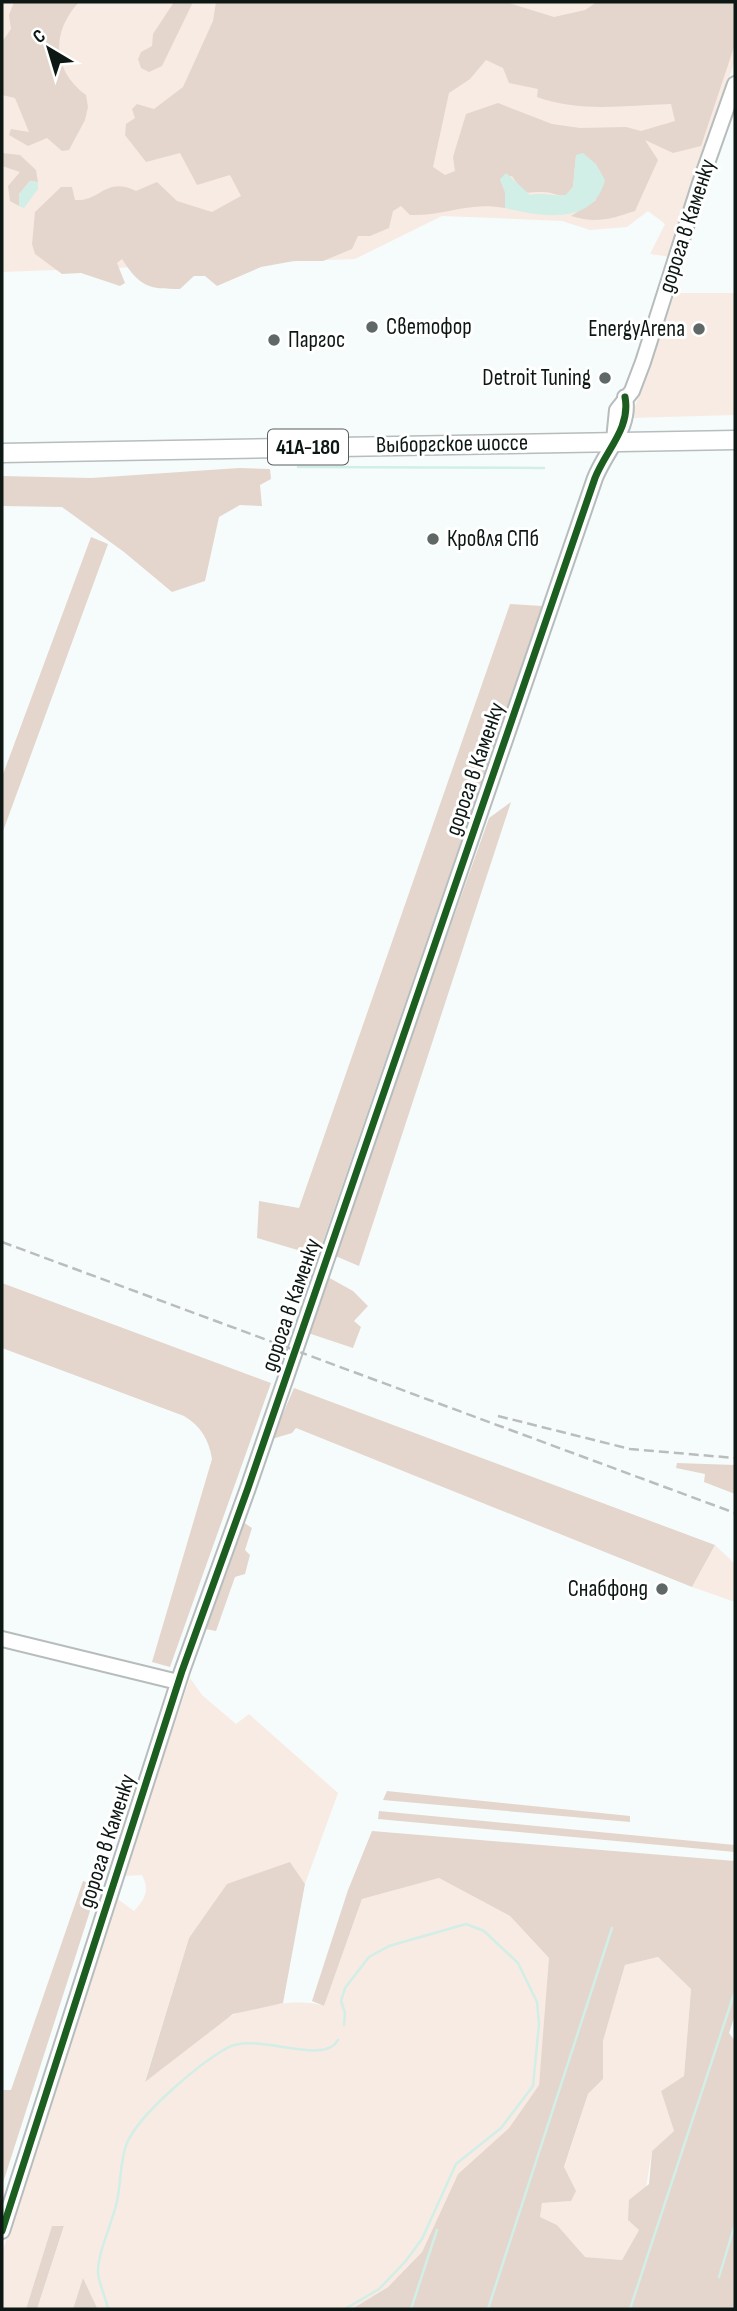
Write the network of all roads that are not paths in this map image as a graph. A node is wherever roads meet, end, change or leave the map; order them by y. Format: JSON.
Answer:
{"nodes":[{"id":1,"x":735,"y":84,"type":"edge"},
{"id":2,"x":735,"y":440,"type":"edge"},
{"id":3,"x":611,"y":446,"type":"junction"},
{"id":4,"x":735,"y":450,"type":"edge"},
{"id":5,"x":2,"y":453,"type":"edge"},
{"id":6,"x":2,"y":463,"type":"edge"},
{"id":7,"x":2,"y":1639,"type":"edge"},
{"id":8,"x":178,"y":1682,"type":"junction"},
{"id":9,"x":2,"y":2231,"type":"edge"}],
"edges":[{"from":1,"to":3,"type":"street","name":"дорога в Каменку"},
{"from":2,"to":3,"type":"main road","name":"Выборгское шоссе","number":"41А-180"},
{"from":3,"to":4,"type":"main road","name":"Выборгское шоссе","number":"41А-180"},
{"from":3,"to":5,"type":"main road","name":"Выборгское шоссе","number":"41А-180"},
{"from":3,"to":6,"type":"main road","name":"Выборгское шоссе","number":"41А-180"},
{"from":3,"to":8,"type":"street","name":"дорога в Каменку"},
{"from":7,"to":8,"type":"street"},
{"from":8,"to":9,"type":"street","name":"дорога в Каменку"}]}
